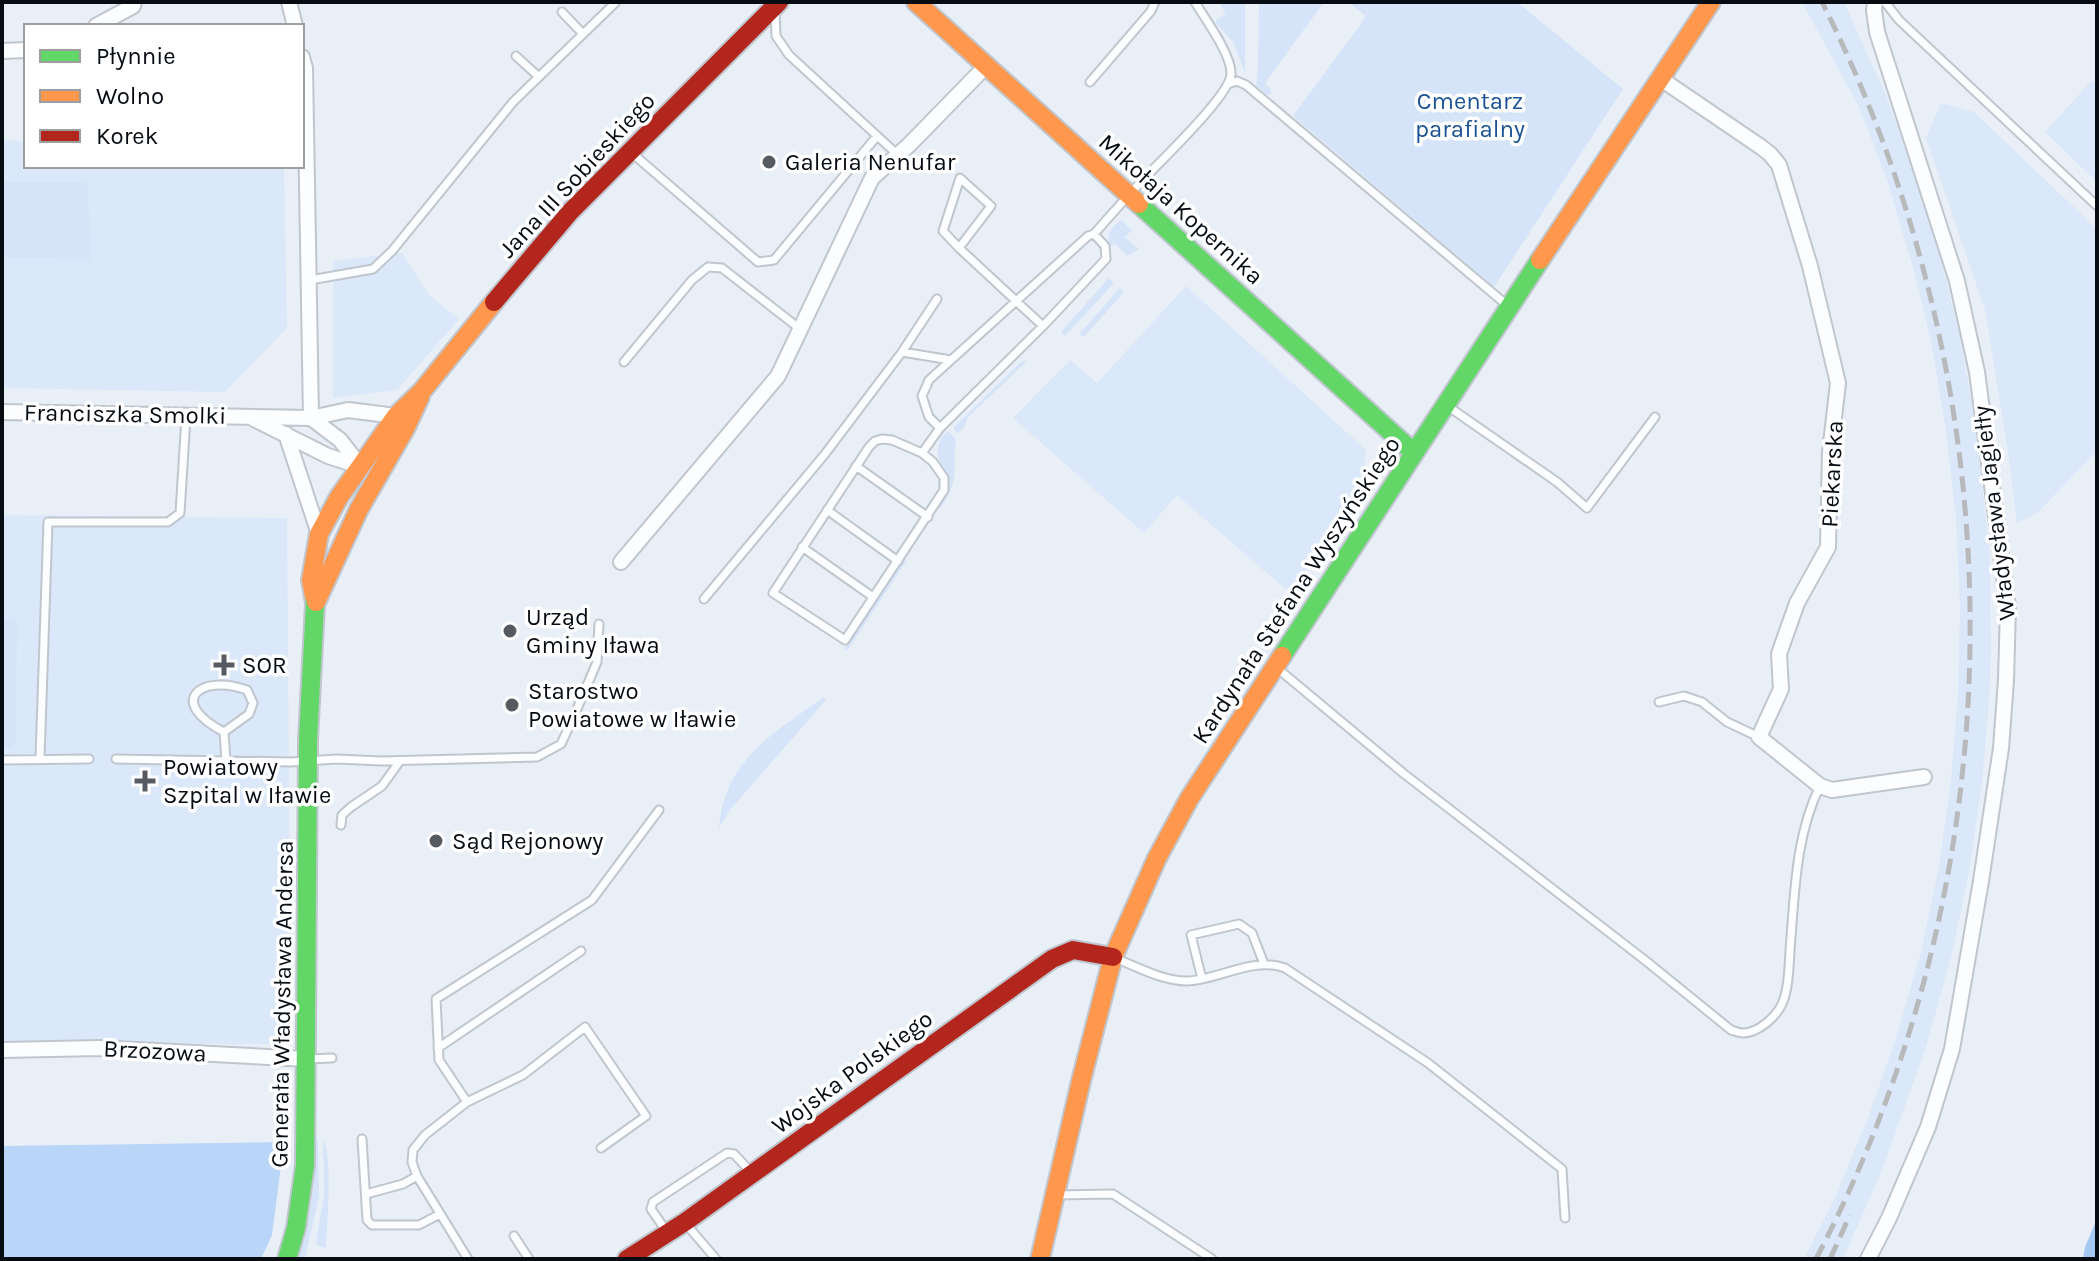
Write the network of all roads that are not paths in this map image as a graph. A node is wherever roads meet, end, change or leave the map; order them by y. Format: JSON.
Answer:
{"nodes":[{"id":1,"x":134,"y":2,"type":"edge"},
{"id":2,"x":289,"y":2,"type":"edge"},
{"id":3,"x":616,"y":2,"type":"edge"},
{"id":4,"x":916,"y":2,"type":"edge"},
{"id":5,"x":1155,"y":2,"type":"edge"},
{"id":6,"x":1195,"y":2,"type":"edge"},
{"id":7,"x":1711,"y":2,"type":"edge"},
{"id":8,"x":1875,"y":2,"type":"edge"},
{"id":9,"x":1885,"y":2,"type":"edge"},
{"id":10,"x":777,"y":4,"type":"edge"},
{"id":11,"x":562,"y":12,"type":"dead end"},
{"id":12,"x":100,"y":24,"type":"edge"},
{"id":13,"x":294,"y":24,"type":"edge"},
{"id":14,"x":583,"y":34,"type":"junction"},
{"id":15,"x":24,"y":50,"type":"edge"},
{"id":16,"x":2,"y":51,"type":"edge"},
{"id":17,"x":516,"y":56,"type":"dead end"},
{"id":18,"x":304,"y":64,"type":"edge"},
{"id":19,"x":986,"y":66,"type":"junction"},
{"id":20,"x":539,"y":77,"type":"junction"},
{"id":21,"x":1661,"y":79,"type":"junction"},
{"id":22,"x":1090,"y":82,"type":"dead end"},
{"id":23,"x":1228,"y":84,"type":"junction"},
{"id":24,"x":877,"y":136,"type":"junction"},
{"id":25,"x":630,"y":152,"type":"junction"},
{"id":26,"x":898,"y":155,"type":"junction"},
{"id":27,"x":1129,"y":195,"type":"junction"},
{"id":28,"x":2097,"y":206,"type":"edge"},
{"id":29,"x":1094,"y":234,"type":"junction"},
{"id":30,"x":959,"y":248,"type":"junction"},
{"id":31,"x":310,"y":280,"type":"junction"},
{"id":32,"x":937,"y":299,"type":"dead end"},
{"id":33,"x":1016,"y":300,"type":"junction"},
{"id":34,"x":1510,"y":308,"type":"junction"},
{"id":35,"x":1043,"y":326,"type":"junction"},
{"id":36,"x":800,"y":329,"type":"junction"},
{"id":37,"x":902,"y":352,"type":"junction"},
{"id":38,"x":951,"y":360,"type":"junction"},
{"id":39,"x":624,"y":362,"type":"dead end"},
{"id":40,"x":422,"y":391,"type":"junction"},
{"id":41,"x":1446,"y":405,"type":"junction"},
{"id":42,"x":2,"y":412,"type":"edge"},
{"id":43,"x":186,"y":414,"type":"junction"},
{"id":44,"x":248,"y":416,"type":"junction"},
{"id":45,"x":396,"y":416,"type":"junction"},
{"id":46,"x":1655,"y":417,"type":"dead end"},
{"id":47,"x":311,"y":418,"type":"junction"},
{"id":48,"x":940,"y":428,"type":"junction"},
{"id":49,"x":286,"y":434,"type":"junction"},
{"id":50,"x":1413,"y":452,"type":"junction"},
{"id":51,"x":922,"y":453,"type":"junction"},
{"id":52,"x":359,"y":466,"type":"junction"},
{"id":53,"x":856,"y":466,"type":"junction"},
{"id":54,"x":376,"y":478,"type":"junction"},
{"id":55,"x":827,"y":510,"type":"junction"},
{"id":56,"x":928,"y":517,"type":"junction"},
{"id":57,"x":319,"y":534,"type":"junction"},
{"id":58,"x":802,"y":547,"type":"junction"},
{"id":59,"x":898,"y":561,"type":"junction"},
{"id":60,"x":621,"y":562,"type":"dead end"},
{"id":61,"x":873,"y":597,"type":"junction"},
{"id":62,"x":704,"y":599,"type":"dead end"},
{"id":63,"x":315,"y":604,"type":"junction"},
{"id":64,"x":599,"y":624,"type":"dead end"},
{"id":65,"x":1275,"y":667,"type":"junction"},
{"id":66,"x":1659,"y":702,"type":"dead end"},
{"id":67,"x":224,"y":732,"type":"junction"},
{"id":68,"x":1759,"y":737,"type":"junction"},
{"id":69,"x":40,"y":758,"type":"junction"},
{"id":70,"x":89,"y":759,"type":"dead end"},
{"id":71,"x":116,"y":759,"type":"dead end"},
{"id":72,"x":2,"y":760,"type":"edge"},
{"id":73,"x":226,"y":760,"type":"junction"},
{"id":74,"x":308,"y":760,"type":"junction"},
{"id":75,"x":400,"y":761,"type":"junction"},
{"id":76,"x":1924,"y":777,"type":"dead end"},
{"id":77,"x":1820,"y":786,"type":"junction"},
{"id":78,"x":659,"y":810,"type":"dead end"},
{"id":79,"x":341,"y":825,"type":"dead end"},
{"id":80,"x":581,"y":951,"type":"dead end"},
{"id":81,"x":1113,"y":957,"type":"junction"},
{"id":82,"x":1264,"y":964,"type":"junction"},
{"id":83,"x":1202,"y":979,"type":"junction"},
{"id":84,"x":438,"y":1048,"type":"junction"},
{"id":85,"x":2,"y":1050,"type":"edge"},
{"id":86,"x":332,"y":1058,"type":"dead end"},
{"id":87,"x":307,"y":1059,"type":"junction"},
{"id":88,"x":467,"y":1102,"type":"junction"},
{"id":89,"x":362,"y":1139,"type":"dead end"},
{"id":90,"x":601,"y":1148,"type":"dead end"},
{"id":91,"x":752,"y":1174,"type":"junction"},
{"id":92,"x":417,"y":1176,"type":"junction"},
{"id":93,"x":366,"y":1194,"type":"junction"},
{"id":94,"x":1054,"y":1195,"type":"junction"},
{"id":95,"x":440,"y":1214,"type":"junction"},
{"id":96,"x":1565,"y":1218,"type":"dead end"},
{"id":97,"x":685,"y":1222,"type":"junction"},
{"id":98,"x":668,"y":1233,"type":"junction"},
{"id":99,"x":514,"y":1236,"type":"dead end"},
{"id":100,"x":287,"y":1259,"type":"edge"},
{"id":101,"x":468,"y":1259,"type":"edge"},
{"id":102,"x":529,"y":1259,"type":"edge"},
{"id":103,"x":627,"y":1259,"type":"edge"},
{"id":104,"x":716,"y":1259,"type":"edge"},
{"id":105,"x":1040,"y":1259,"type":"edge"},
{"id":106,"x":1212,"y":1259,"type":"edge"},
{"id":107,"x":1868,"y":1259,"type":"edge"}],
"edges":[{"from":1,"to":12,"type":"street"},
{"from":2,"to":13,"type":"street"},
{"from":3,"to":14,"type":"lane"},
{"from":4,"to":19,"type":"street","name":"Mikołaja Kopernika"},
{"from":5,"to":22,"type":"lane"},
{"from":6,"to":23,"type":"lane"},
{"from":7,"to":21,"type":"street","name":"Kardynała Stefana Wyszyńskiego"},
{"from":8,"to":107,"type":"street","name":"Władysława Jagiełły"},
{"from":9,"to":28,"type":"lane"},
{"from":10,"to":24,"type":"lane"},
{"from":10,"to":25,"type":"street","name":"Jana III Sobieskiego"},
{"from":11,"to":14,"type":"lane"},
{"from":14,"to":20,"type":"lane"},
{"from":15,"to":16,"type":"street"},
{"from":17,"to":20,"type":"lane"},
{"from":18,"to":31,"type":"street"},
{"from":19,"to":26,"type":"street"},
{"from":19,"to":27,"type":"street","name":"Mikołaja Kopernika"},
{"from":20,"to":31,"type":"lane"},
{"from":21,"to":34,"type":"street","name":"Kardynała Stefana Wyszyńskiego"},
{"from":21,"to":68,"type":"street","name":"Piekarska"},
{"from":23,"to":27,"type":"lane"},
{"from":23,"to":34,"type":"lane"},
{"from":24,"to":25,"type":"lane"},
{"from":24,"to":26,"type":"lane"},
{"from":25,"to":40,"type":"street","name":"Jana III Sobieskiego"},
{"from":26,"to":36,"type":"street"},
{"from":27,"to":29,"type":"lane"},
{"from":27,"to":50,"type":"street","name":"Mikołaja Kopernika"},
{"from":29,"to":33,"type":"lane"},
{"from":29,"to":35,"type":"lane"},
{"from":30,"to":30,"type":"lane"},
{"from":30,"to":33,"type":"lane"},
{"from":31,"to":47,"type":"street"},
{"from":32,"to":37,"type":"lane"},
{"from":33,"to":35,"type":"lane"},
{"from":33,"to":38,"type":"lane"},
{"from":34,"to":41,"type":"street","name":"Kardynała Stefana Wyszyńskiego"},
{"from":35,"to":48,"type":"lane"},
{"from":36,"to":39,"type":"lane"},
{"from":36,"to":60,"type":"street"},
{"from":37,"to":38,"type":"lane"},
{"from":37,"to":62,"type":"lane"},
{"from":38,"to":48,"type":"lane"},
{"from":40,"to":45,"type":"street","name":"Jana III Sobieskiego"},
{"from":40,"to":54,"type":"street","name":"Jana III Sobieskiego"},
{"from":41,"to":46,"type":"lane"},
{"from":41,"to":50,"type":"street","name":"Kardynała Stefana Wyszyńskiego"},
{"from":42,"to":43,"type":"street","name":"Franciszka Smolki"},
{"from":43,"to":44,"type":"street","name":"Franciszka Smolki"},
{"from":43,"to":69,"type":"lane"},
{"from":44,"to":47,"type":"street","name":"Franciszka Smolki"},
{"from":44,"to":49,"type":"street","name":"Franciszka Smolki"},
{"from":45,"to":47,"type":"street","name":"Franciszka Smolki"},
{"from":45,"to":52,"type":"street","name":"Jana III Sobieskiego"},
{"from":47,"to":52,"type":"street","name":"Franciszka Smolki"},
{"from":48,"to":51,"type":"lane"},
{"from":49,"to":52,"type":"street","name":"Franciszka Smolki"},
{"from":49,"to":57,"type":"street"},
{"from":50,"to":65,"type":"street","name":"Kardynała Stefana Wyszyńskiego"},
{"from":51,"to":53,"type":"lane"},
{"from":51,"to":56,"type":"lane"},
{"from":52,"to":54,"type":"street","name":"Franciszka Smolki"},
{"from":52,"to":57,"type":"street","name":"Generała Władysława Andersa"},
{"from":53,"to":55,"type":"lane"},
{"from":53,"to":56,"type":"lane"},
{"from":54,"to":63,"type":"street","name":"Generała Władysława Andersa"},
{"from":55,"to":58,"type":"lane"},
{"from":55,"to":59,"type":"lane"},
{"from":56,"to":59,"type":"lane"},
{"from":57,"to":63,"type":"street","name":"Generała Władysława Andersa"},
{"from":58,"to":61,"type":"lane"},
{"from":58,"to":61,"type":"lane"},
{"from":59,"to":61,"type":"lane"},
{"from":63,"to":74,"type":"street","name":"Generała Władysława Andersa"},
{"from":64,"to":75,"type":"lane"},
{"from":65,"to":77,"type":"lane"},
{"from":65,"to":81,"type":"street","name":"Kardynała Stefana Wyszyńskiego"},
{"from":66,"to":68,"type":"lane"},
{"from":67,"to":67,"type":"lane"},
{"from":67,"to":73,"type":"lane"},
{"from":68,"to":77,"type":"street"},
{"from":69,"to":70,"type":"lane"},
{"from":69,"to":72,"type":"lane"},
{"from":71,"to":73,"type":"lane"},
{"from":73,"to":74,"type":"lane"},
{"from":74,"to":75,"type":"lane"},
{"from":74,"to":87,"type":"street","name":"Generała Władysława Andersa"},
{"from":75,"to":79,"type":"lane"},
{"from":76,"to":77,"type":"street"},
{"from":78,"to":84,"type":"lane"},
{"from":80,"to":84,"type":"lane"},
{"from":81,"to":83,"type":"lane"},
{"from":81,"to":91,"type":"street","name":"Wojska Polskiego"},
{"from":81,"to":94,"type":"street","name":"Kardynała Stefana Wyszyńskiego"},
{"from":82,"to":83,"type":"lane"},
{"from":82,"to":83,"type":"lane"},
{"from":82,"to":96,"type":"lane"},
{"from":84,"to":88,"type":"lane"},
{"from":85,"to":87,"type":"street","name":"Brzozowa"},
{"from":86,"to":87,"type":"lane"},
{"from":87,"to":100,"type":"street","name":"Generała Władysława Andersa"},
{"from":88,"to":90,"type":"lane"},
{"from":88,"to":92,"type":"lane"},
{"from":89,"to":93,"type":"lane"},
{"from":91,"to":97,"type":"street","name":"Wojska Polskiego"},
{"from":91,"to":98,"type":"lane"},
{"from":92,"to":93,"type":"lane"},
{"from":92,"to":95,"type":"lane"},
{"from":93,"to":95,"type":"lane"},
{"from":94,"to":105,"type":"street","name":"Kardynała Stefana Wyszyńskiego"},
{"from":94,"to":106,"type":"lane"},
{"from":95,"to":101,"type":"lane"},
{"from":97,"to":98,"type":"street","name":"Wojska Polskiego"},
{"from":97,"to":104,"type":"lane"},
{"from":98,"to":103,"type":"street","name":"Wojska Polskiego"},
{"from":99,"to":102,"type":"lane"}]}
